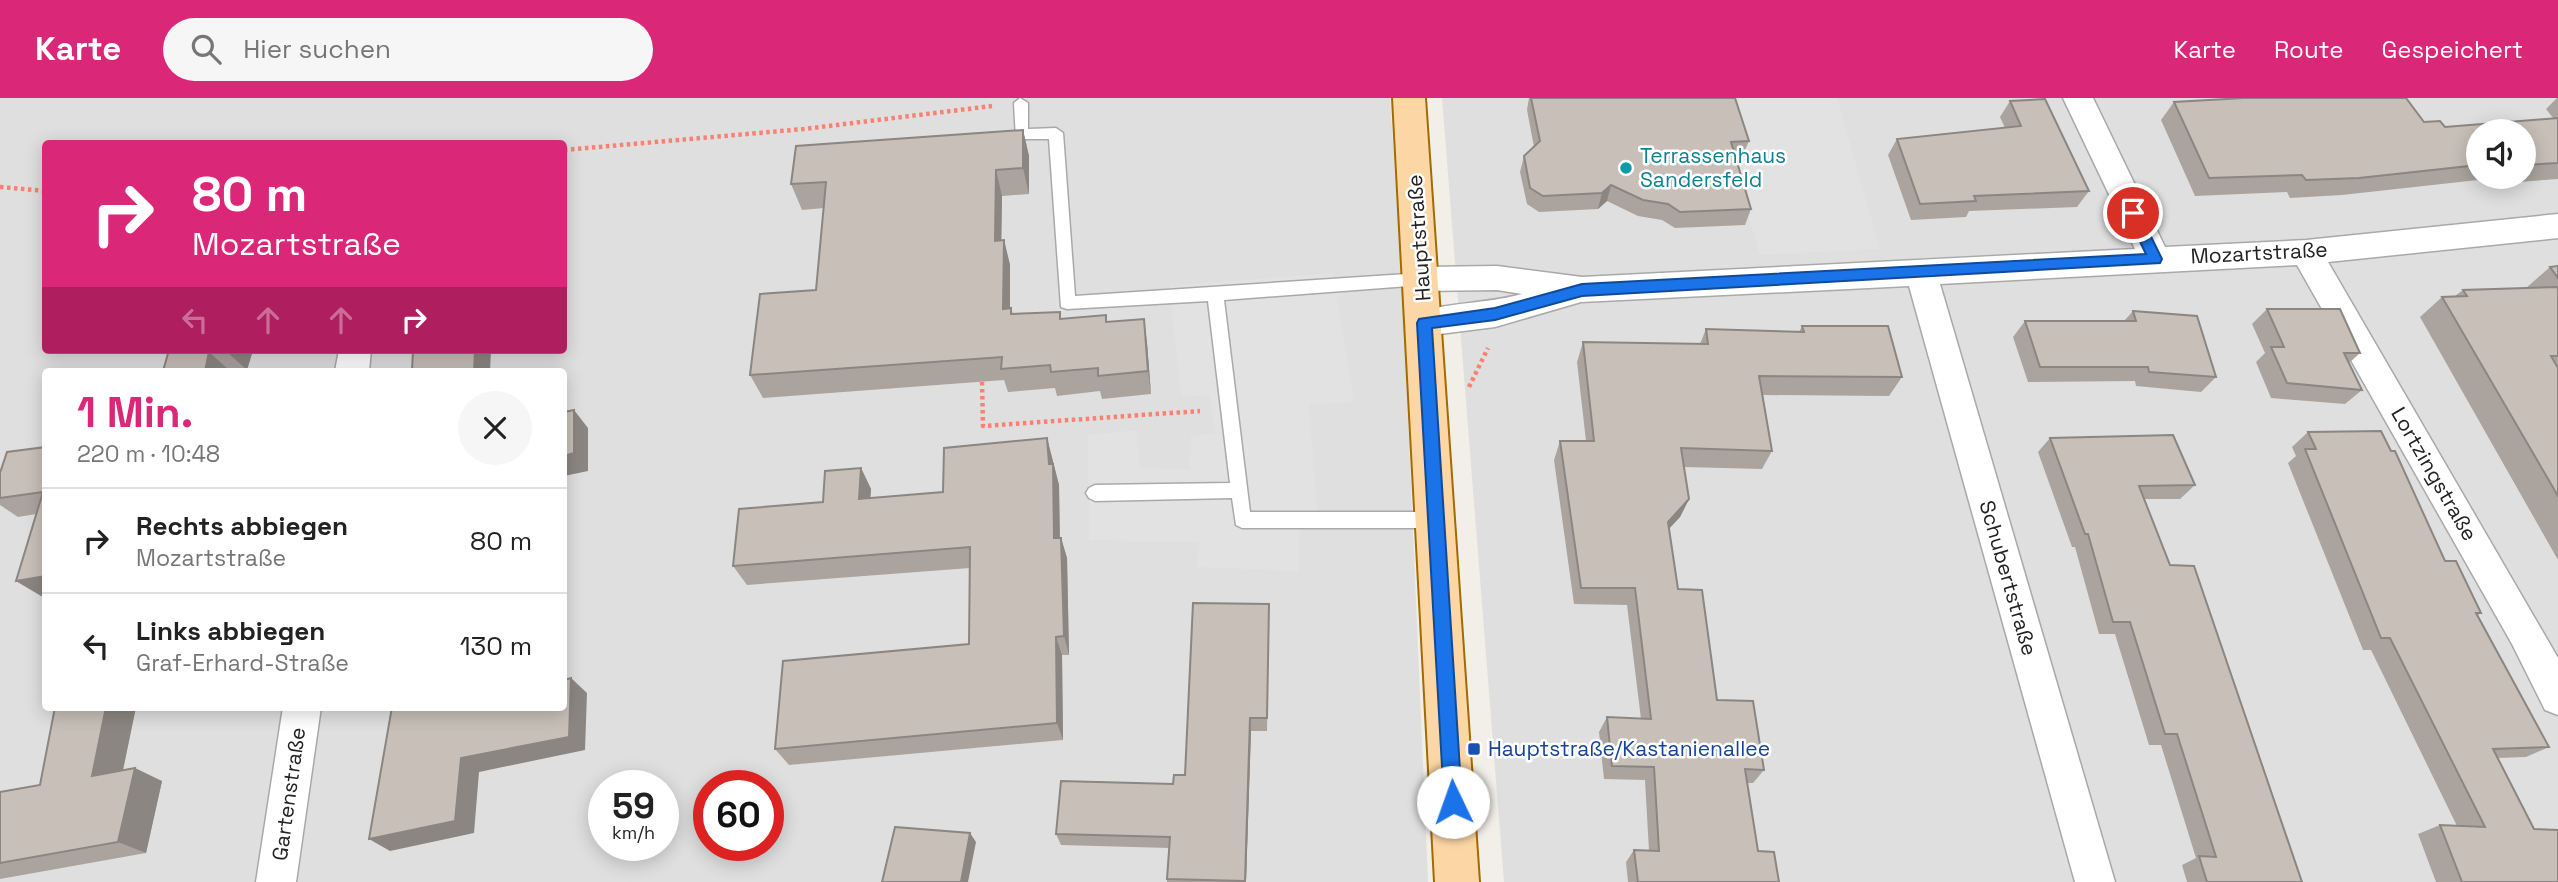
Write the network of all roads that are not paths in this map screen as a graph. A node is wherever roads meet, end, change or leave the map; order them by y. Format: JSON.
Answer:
{"nodes":[{"id":1,"x":1409,"y":98,"type":"edge"},
{"id":2,"x":2078,"y":98,"type":"edge"},
{"id":3,"x":1021,"y":103,"type":"road end"},
{"id":4,"x":2558,"y":226,"type":"edge"},
{"id":5,"x":2306,"y":252,"type":"junction"},
{"id":6,"x":2155,"y":259,"type":"junction"},
{"id":7,"x":1922,"y":273,"type":"junction"},
{"id":8,"x":1422,"y":279,"type":"junction"},
{"id":9,"x":1582,"y":290,"type":"junction"},
{"id":10,"x":1215,"y":294,"type":"junction"},
{"id":11,"x":1424,"y":323,"type":"junction"},
{"id":12,"x":1240,"y":490,"type":"junction"},
{"id":13,"x":1095,"y":493,"type":"dead end"},
{"id":14,"x":1436,"y":520,"type":"junction"},
{"id":15,"x":2558,"y":697,"type":"edge"},
{"id":16,"x":301,"y":711,"type":"edge"},
{"id":17,"x":276,"y":882,"type":"edge"},
{"id":18,"x":1457,"y":882,"type":"edge"},
{"id":19,"x":2095,"y":882,"type":"edge"}],
"edges":[{"from":1,"to":8,"type":"main road","name":"Hauptstraße"},
{"from":2,"to":6,"type":"street"},
{"from":3,"to":10,"type":"lane"},
{"from":4,"to":5,"type":"street","name":"Mozartstraße"},
{"from":5,"to":6,"type":"street","name":"Mozartstraße"},
{"from":5,"to":15,"type":"street","name":"Lortzingstraße"},
{"from":6,"to":7,"type":"street","name":"Mozartstraße"},
{"from":7,"to":9,"type":"street","name":"Mozartstraße"},
{"from":7,"to":19,"type":"street","name":"Schubertstraße"},
{"from":8,"to":9,"type":"street","name":"Mozartstraße"},
{"from":8,"to":10,"type":"lane"},
{"from":8,"to":11,"type":"main road","name":"Hauptstraße"},
{"from":9,"to":11,"type":"street","name":"Mozartstraße"},
{"from":10,"to":12,"type":"lane"},
{"from":11,"to":14,"type":"main road","name":"Hauptstraße"},
{"from":12,"to":13,"type":"lane"},
{"from":12,"to":14,"type":"lane"},
{"from":14,"to":18,"type":"main road","name":"Hauptstraße"},
{"from":16,"to":17,"type":"street","name":"Gartenstraße"}]}
